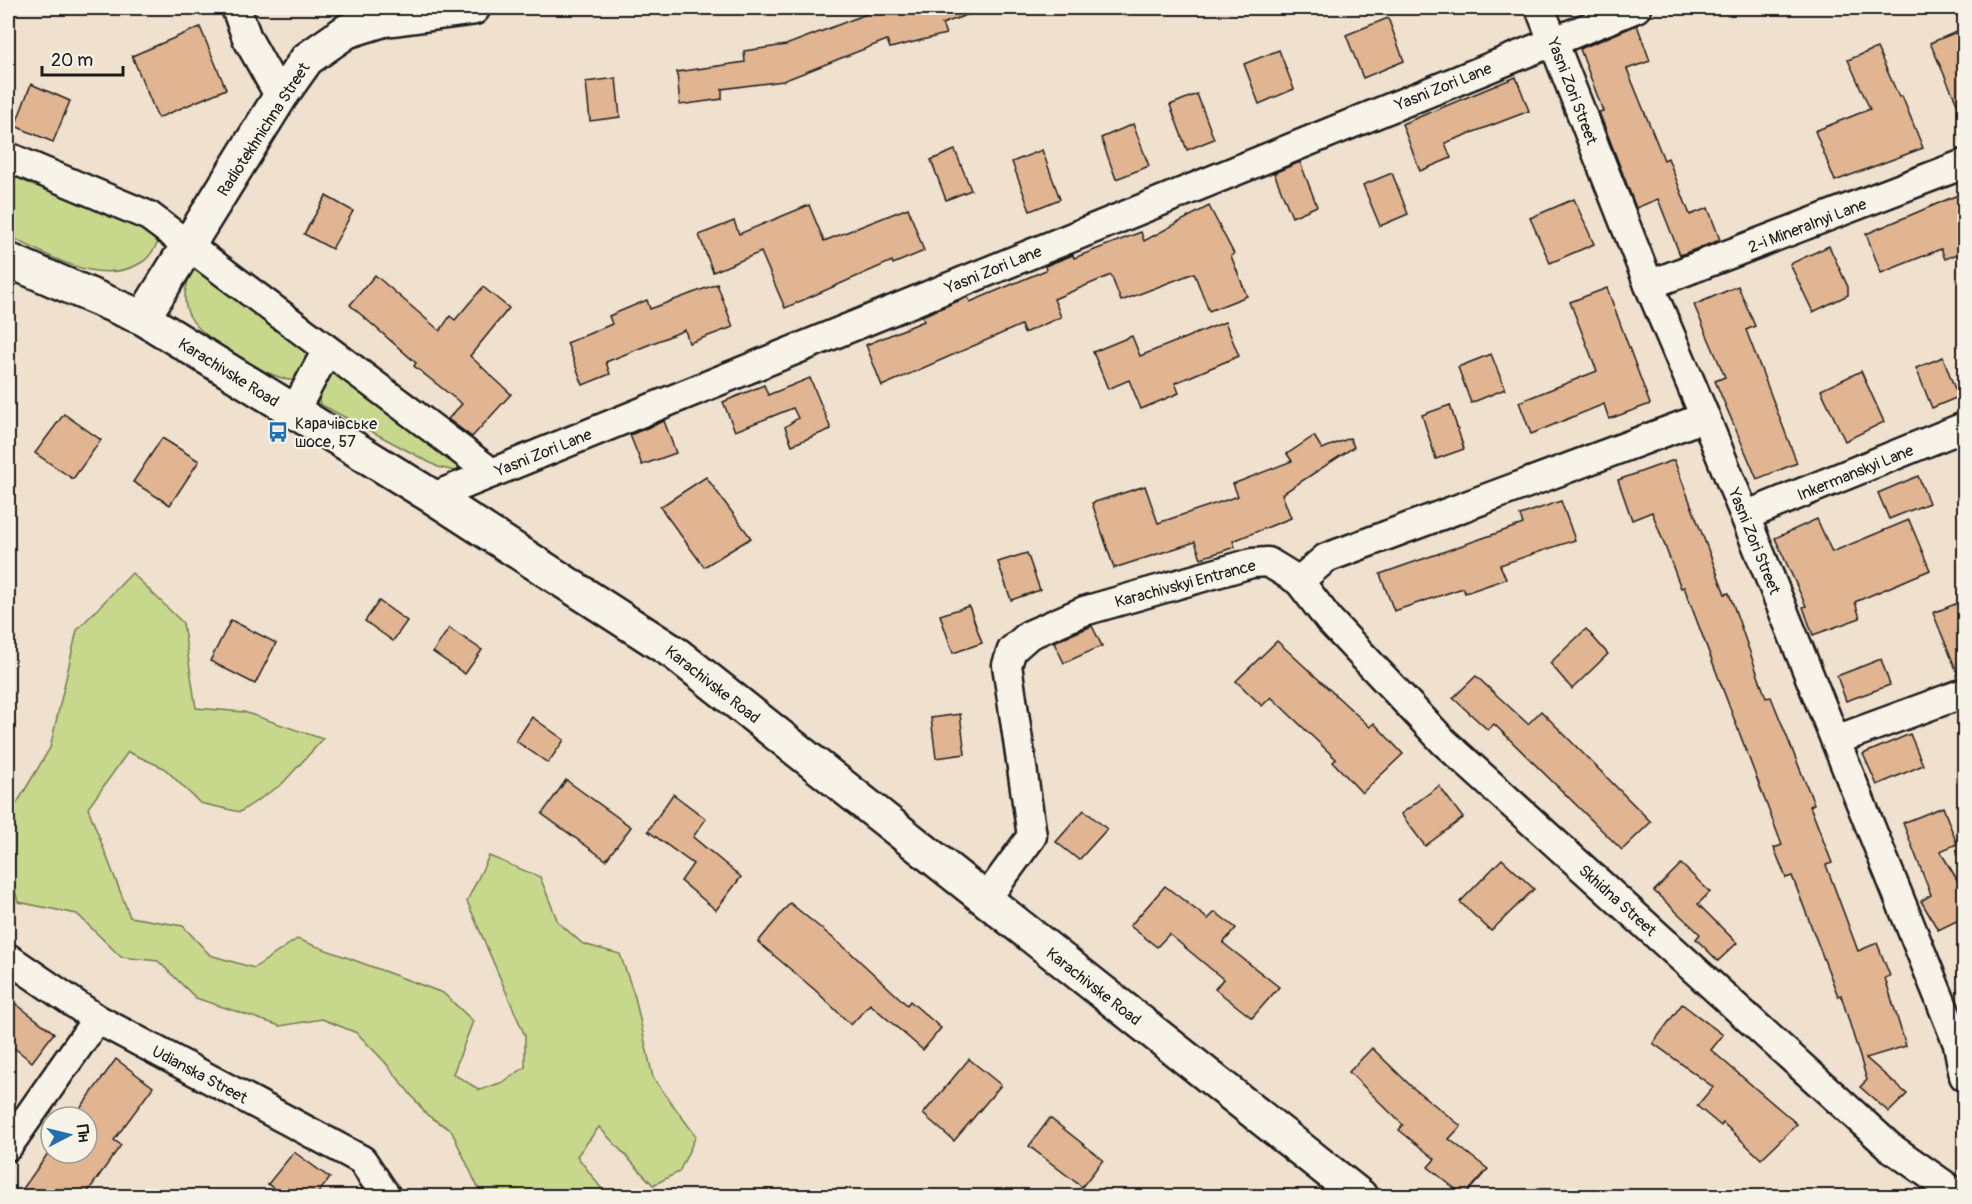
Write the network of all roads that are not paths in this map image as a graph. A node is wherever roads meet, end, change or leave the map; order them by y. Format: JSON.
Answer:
{"nodes":[{"id":1,"x":236,"y":8,"type":"edge"},
{"id":2,"x":473,"y":8,"type":"edge"},
{"id":3,"x":1540,"y":8,"type":"edge"},
{"id":4,"x":1636,"y":8,"type":"edge"},
{"id":5,"x":1553,"y":41,"type":"junction"},
{"id":6,"x":280,"y":97,"type":"junction"},
{"id":7,"x":8,"y":158,"type":"edge"},
{"id":8,"x":1965,"y":165,"type":"edge"},
{"id":9,"x":188,"y":245,"type":"junction"},
{"id":10,"x":8,"y":260,"type":"edge"},
{"id":11,"x":1649,"y":285,"type":"junction"},
{"id":12,"x":142,"y":318,"type":"junction"},
{"id":13,"x":326,"y":352,"type":"junction"},
{"id":14,"x":294,"y":412,"type":"junction"},
{"id":15,"x":1705,"y":417,"type":"junction"},
{"id":16,"x":1965,"y":427,"type":"edge"},
{"id":17,"x":492,"y":473,"type":"junction"},
{"id":18,"x":433,"y":497,"type":"junction"},
{"id":19,"x":1745,"y":516,"type":"junction"},
{"id":20,"x":1299,"y":581,"type":"junction"},
{"id":21,"x":1965,"y":693,"type":"edge"},
{"id":22,"x":1836,"y":740,"type":"junction"},
{"id":23,"x":986,"y":900,"type":"junction"},
{"id":24,"x":8,"y":958,"type":"edge"},
{"id":25,"x":97,"y":1019,"type":"junction"},
{"id":26,"x":1961,"y":1040,"type":"edge"},
{"id":27,"x":1965,"y":1076,"type":"edge"},
{"id":28,"x":8,"y":1146,"type":"edge"},
{"id":29,"x":385,"y":1196,"type":"edge"},
{"id":30,"x":1360,"y":1197,"type":"edge"},
{"id":31,"x":1960,"y":1197,"type":"edge"}],
"edges":[{"from":1,"to":6,"type":"street"},
{"from":2,"to":6,"type":"main road","name":"Radiotekhnichna Street"},
{"from":3,"to":5,"type":"street","name":"Yasni Zori Street"},
{"from":4,"to":5,"type":"street","name":"Yasni Zori Lane"},
{"from":5,"to":11,"type":"street","name":"Yasni Zori Street"},
{"from":5,"to":17,"type":"street","name":"Yasni Zori Lane"},
{"from":6,"to":9,"type":"main road","name":"Radiotekhnichna Street"},
{"from":7,"to":9,"type":"street"},
{"from":8,"to":11,"type":"street","name":"2-i Mineralnyi Lane"},
{"from":9,"to":12,"type":"main road","name":"Radiotekhnichna Street"},
{"from":9,"to":13,"type":"street"},
{"from":10,"to":12,"type":"main road","name":"Karachivske Road"},
{"from":11,"to":15,"type":"street","name":"Yasni Zori Street"},
{"from":12,"to":14,"type":"main road","name":"Karachivske Road"},
{"from":13,"to":14,"type":"street"},
{"from":13,"to":17,"type":"street"},
{"from":14,"to":18,"type":"main road","name":"Karachivske Road"},
{"from":15,"to":19,"type":"street","name":"Yasni Zori Street"},
{"from":15,"to":20,"type":"street"},
{"from":16,"to":19,"type":"street","name":"Inkermanskyi Lane"},
{"from":17,"to":18,"type":"street","name":"Yasni Zori Lane"},
{"from":18,"to":23,"type":"main road","name":"Karachivske Road"},
{"from":19,"to":22,"type":"street","name":"Yasni Zori Street"},
{"from":20,"to":23,"type":"street","name":"Karachivskyi Entrance"},
{"from":20,"to":31,"type":"street","name":"Skhidna Street"},
{"from":21,"to":22,"type":"street"},
{"from":22,"to":26,"type":"street","name":"Yasni Zori Street"},
{"from":23,"to":30,"type":"main road","name":"Karachivske Road"},
{"from":24,"to":25,"type":"street","name":"Udianska Street"},
{"from":25,"to":28,"type":"street"},
{"from":25,"to":29,"type":"street","name":"Udianska Street"},
{"from":26,"to":27,"type":"street","name":"Yasni Zori Street"}]}
